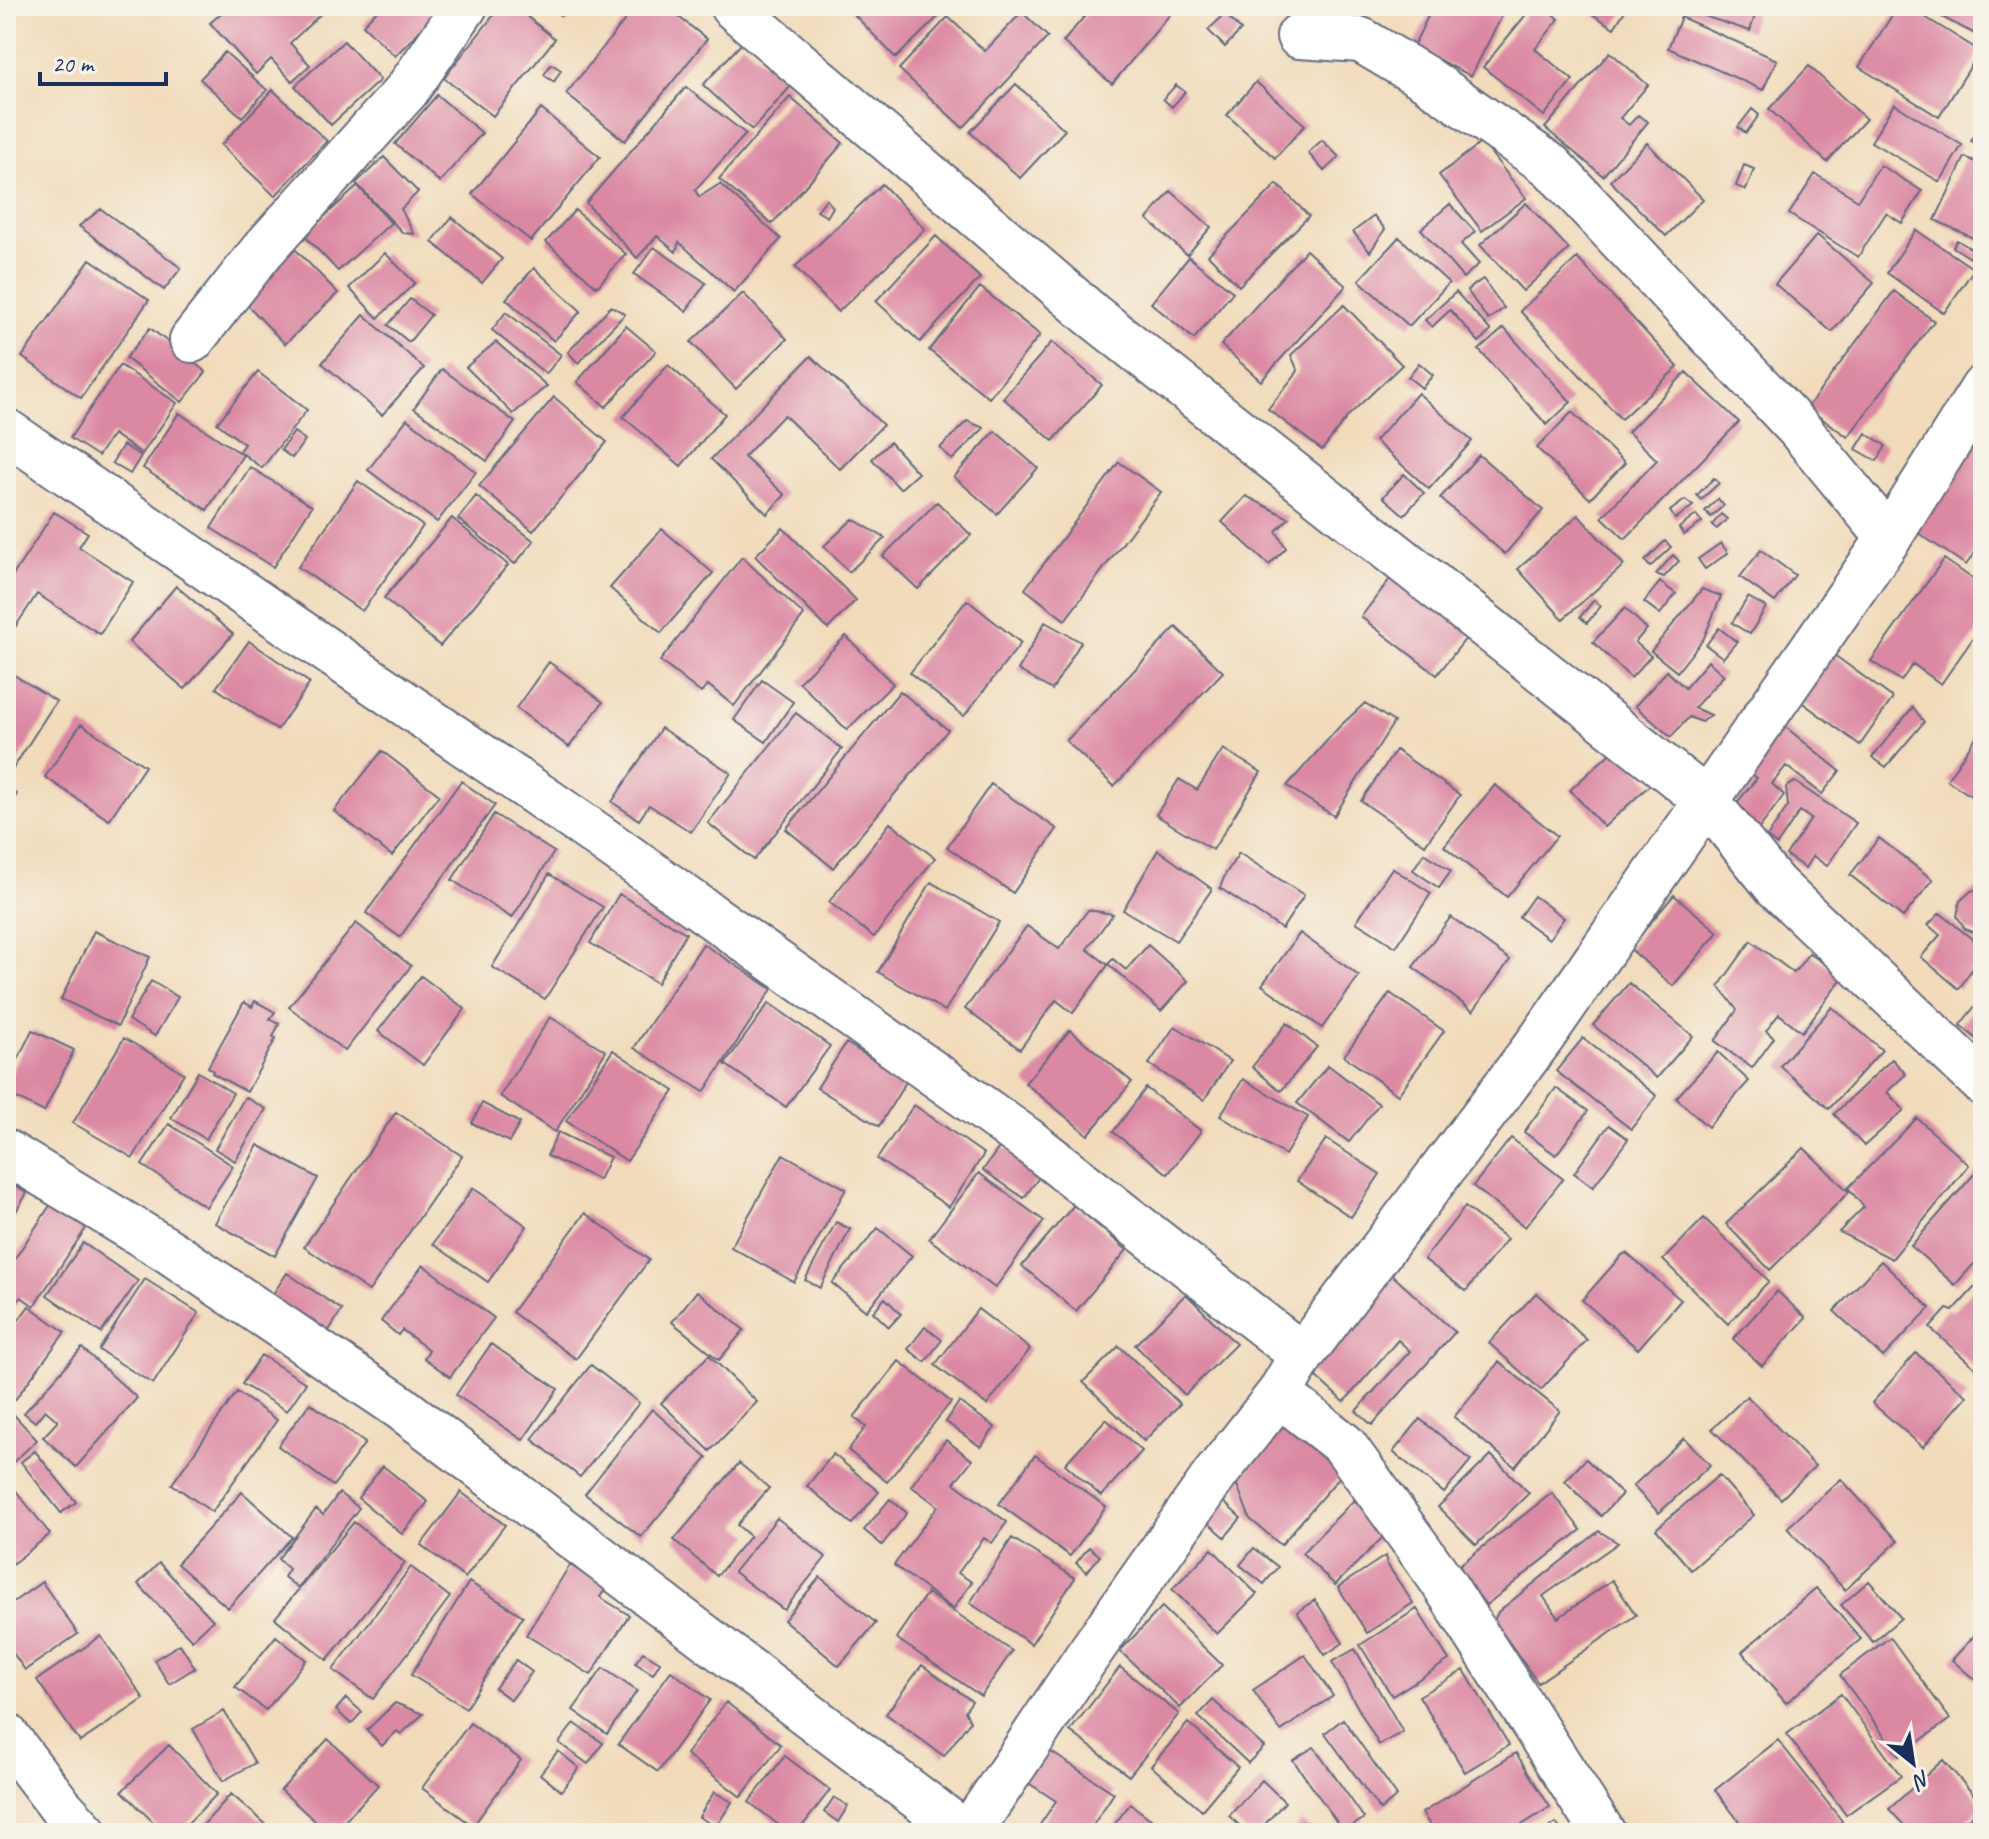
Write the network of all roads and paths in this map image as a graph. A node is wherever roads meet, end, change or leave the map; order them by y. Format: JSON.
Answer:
{"nodes":[{"id":1,"x":465,"y":6,"type":"edge"},
{"id":2,"x":732,"y":6,"type":"edge"},
{"id":3,"x":1299,"y":36,"type":"dead end"},
{"id":4,"x":192,"y":340,"type":"dead end"},
{"id":5,"x":1983,"y":388,"type":"edge"},
{"id":6,"x":6,"y":431,"type":"edge"},
{"id":7,"x":1889,"y":538,"type":"junction"},
{"id":8,"x":1706,"y":800,"type":"junction"},
{"id":9,"x":1983,"y":1083,"type":"edge"},
{"id":10,"x":6,"y":1152,"type":"edge"},
{"id":11,"x":1302,"y":1355,"type":"junction"},
{"id":12,"x":1279,"y":1394,"type":"junction"},
{"id":13,"x":6,"y":1735,"type":"edge"},
{"id":14,"x":85,"y":1833,"type":"edge"},
{"id":15,"x":967,"y":1833,"type":"edge"},
{"id":16,"x":1603,"y":1833,"type":"edge"}],
"edges":[{"from":1,"to":4,"type":"street"},
{"from":2,"to":8,"type":"street"},
{"from":3,"to":7,"type":"street"},
{"from":5,"to":7,"type":"street"},
{"from":6,"to":11,"type":"street"},
{"from":7,"to":8,"type":"street"},
{"from":8,"to":9,"type":"street"},
{"from":8,"to":11,"type":"street"},
{"from":10,"to":15,"type":"street"},
{"from":11,"to":12,"type":"street"},
{"from":12,"to":15,"type":"street"},
{"from":12,"to":16,"type":"street"},
{"from":13,"to":14,"type":"street"}]}
